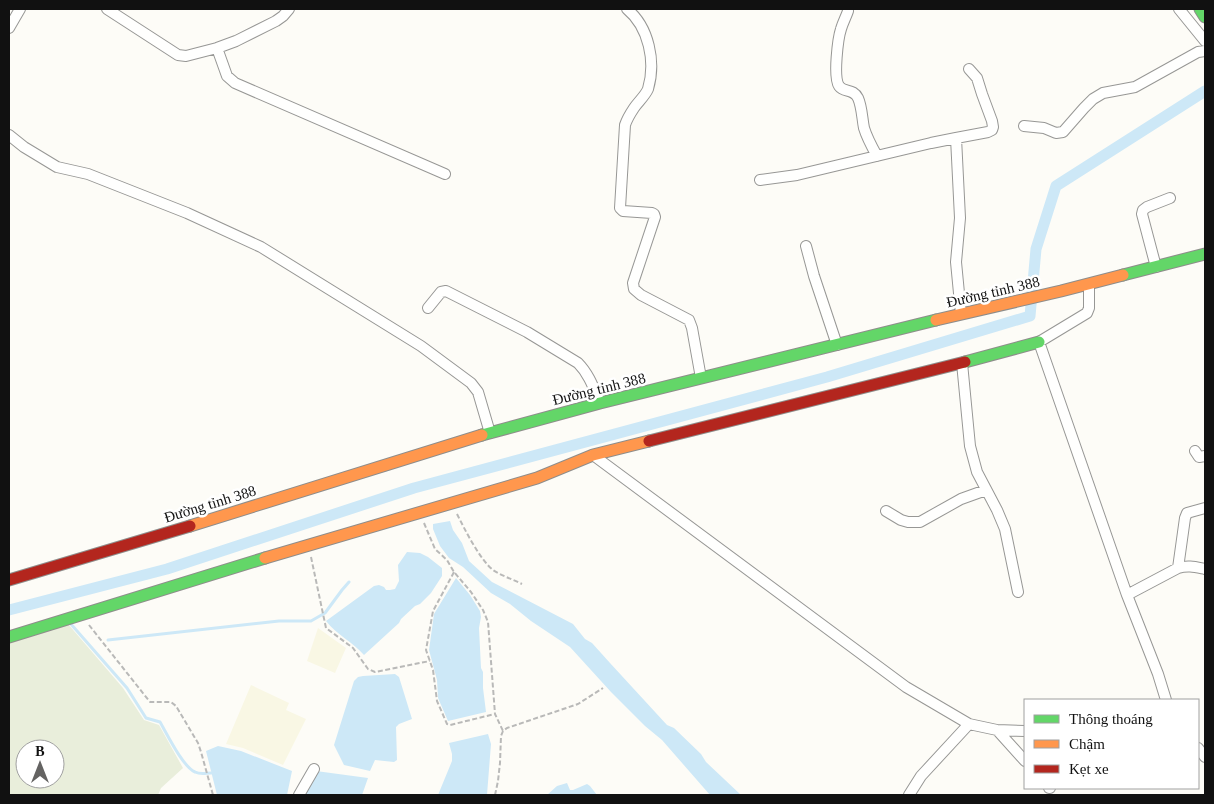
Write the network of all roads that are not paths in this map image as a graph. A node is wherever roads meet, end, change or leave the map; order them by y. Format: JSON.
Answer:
{"nodes":[{"id":1,"x":20,"y":9,"type":"edge"},
{"id":2,"x":107,"y":9,"type":"edge"},
{"id":3,"x":289,"y":9,"type":"edge"},
{"id":4,"x":628,"y":9,"type":"edge"},
{"id":5,"x":1179,"y":9,"type":"edge"},
{"id":6,"x":1200,"y":9,"type":"edge"},
{"id":7,"x":848,"y":11,"type":"dead end"},
{"id":8,"x":1205,"y":17,"type":"edge"},
{"id":9,"x":9,"y":28,"type":"edge"},
{"id":10,"x":1205,"y":41,"type":"edge"},
{"id":11,"x":217,"y":48,"type":"junction"},
{"id":12,"x":1205,"y":51,"type":"edge"},
{"id":13,"x":969,"y":69,"type":"dead end"},
{"id":14,"x":1024,"y":126,"type":"dead end"},
{"id":15,"x":9,"y":135,"type":"edge"},
{"id":16,"x":956,"y":138,"type":"junction"},
{"id":17,"x":877,"y":156,"type":"junction"},
{"id":18,"x":445,"y":174,"type":"dead end"},
{"id":19,"x":760,"y":180,"type":"dead end"},
{"id":20,"x":1170,"y":198,"type":"dead end"},
{"id":21,"x":806,"y":246,"type":"dead end"},
{"id":22,"x":1205,"y":254,"type":"edge"},
{"id":23,"x":1156,"y":267,"type":"junction"},
{"id":24,"x":1088,"y":284,"type":"junction"},
{"id":25,"x":428,"y":308,"type":"dead end"},
{"id":26,"x":961,"y":314,"type":"junction"},
{"id":27,"x":1039,"y":342,"type":"junction"},
{"id":28,"x":837,"y":345,"type":"junction"},
{"id":29,"x":962,"y":363,"type":"junction"},
{"id":30,"x":701,"y":378,"type":"junction"},
{"id":31,"x":600,"y":403,"type":"junction"},
{"id":32,"x":490,"y":434,"type":"junction"},
{"id":33,"x":1195,"y":451,"type":"dead end"},
{"id":34,"x":593,"y":456,"type":"junction"},
{"id":35,"x":1205,"y":456,"type":"edge"},
{"id":36,"x":986,"y":490,"type":"junction"},
{"id":37,"x":1205,"y":508,"type":"edge"},
{"id":38,"x":886,"y":511,"type":"dead end"},
{"id":39,"x":1178,"y":568,"type":"junction"},
{"id":40,"x":1205,"y":569,"type":"edge"},
{"id":41,"x":9,"y":580,"type":"edge"},
{"id":42,"x":1018,"y":592,"type":"dead end"},
{"id":43,"x":1127,"y":595,"type":"junction"},
{"id":44,"x":9,"y":637,"type":"edge"},
{"id":45,"x":1166,"y":699,"type":"edge"},
{"id":46,"x":969,"y":724,"type":"junction"},
{"id":47,"x":997,"y":730,"type":"junction"},
{"id":48,"x":1024,"y":731,"type":"edge"},
{"id":49,"x":1024,"y":760,"type":"edge"},
{"id":50,"x":314,"y":769,"type":"dead end"},
{"id":51,"x":300,"y":795,"type":"edge"},
{"id":52,"x":909,"y":795,"type":"edge"}],
"edges":[{"from":1,"to":9,"type":"street"},
{"from":2,"to":11,"type":"street"},
{"from":3,"to":11,"type":"street"},
{"from":4,"to":30,"type":"street"},
{"from":5,"to":10,"type":"street"},
{"from":6,"to":8,"type":"main road"},
{"from":7,"to":17,"type":"street"},
{"from":11,"to":18,"type":"street"},
{"from":12,"to":14,"type":"street"},
{"from":13,"to":16,"type":"street"},
{"from":15,"to":32,"type":"street"},
{"from":16,"to":17,"type":"street"},
{"from":16,"to":26,"type":"street"},
{"from":17,"to":19,"type":"street"},
{"from":20,"to":23,"type":"street"},
{"from":21,"to":28,"type":"street"},
{"from":22,"to":23,"type":"main road","name":"Đường tỉnh 388"},
{"from":23,"to":24,"type":"main road","name":"Đường tỉnh 388"},
{"from":24,"to":26,"type":"main road","name":"Đường tỉnh 388"},
{"from":24,"to":27,"type":"street"},
{"from":25,"to":31,"type":"street"},
{"from":26,"to":28,"type":"main road","name":"Đường tỉnh 388"},
{"from":27,"to":29,"type":"main road"},
{"from":27,"to":43,"type":"street"},
{"from":28,"to":30,"type":"main road","name":"Đường tỉnh 388"},
{"from":29,"to":34,"type":"main road"},
{"from":29,"to":36,"type":"street"},
{"from":30,"to":31,"type":"main road","name":"Đường tỉnh 388"},
{"from":31,"to":32,"type":"main road","name":"Đường tỉnh 388"},
{"from":32,"to":41,"type":"main road","name":"Đường tỉnh 388"},
{"from":33,"to":35,"type":"street"},
{"from":34,"to":44,"type":"main road"},
{"from":34,"to":46,"type":"street"},
{"from":36,"to":38,"type":"street"},
{"from":36,"to":42,"type":"street"},
{"from":37,"to":39,"type":"street"},
{"from":39,"to":40,"type":"street"},
{"from":39,"to":43,"type":"street"},
{"from":43,"to":45,"type":"street"},
{"from":46,"to":47,"type":"street"},
{"from":46,"to":52,"type":"street"},
{"from":47,"to":48,"type":"street"},
{"from":47,"to":49,"type":"street"},
{"from":50,"to":51,"type":"street"}]}
